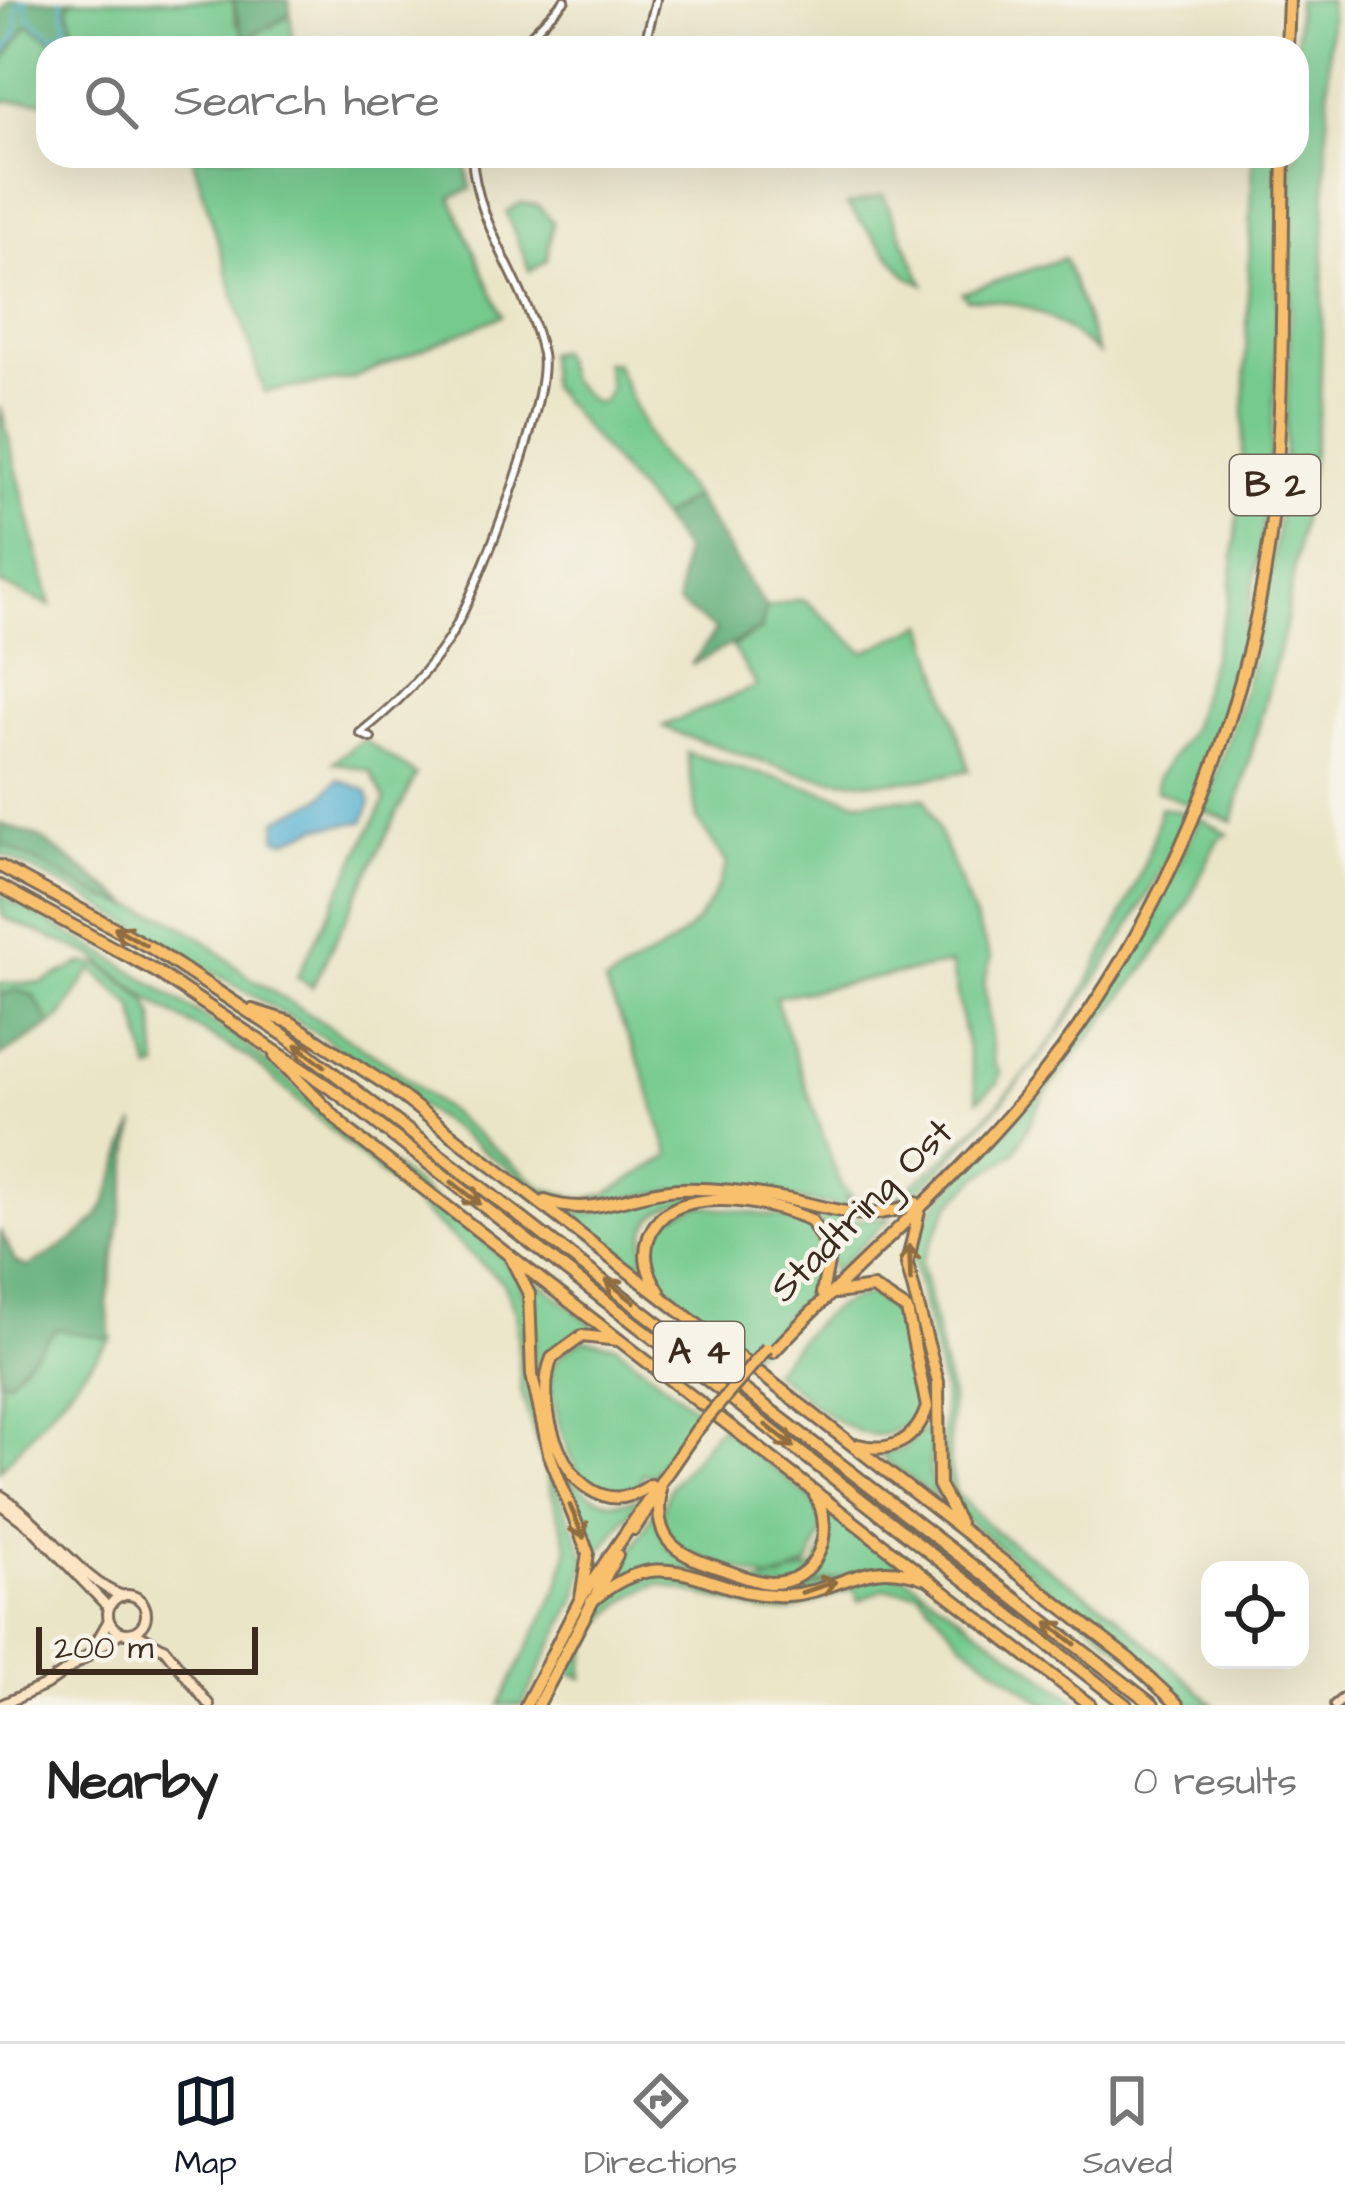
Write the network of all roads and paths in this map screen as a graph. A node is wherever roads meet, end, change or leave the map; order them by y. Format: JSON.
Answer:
{"nodes":[{"id":1,"x":565,"y":0,"type":"edge"},
{"id":2,"x":656,"y":0,"type":"edge"},
{"id":3,"x":1289,"y":0,"type":"edge"},
{"id":4,"x":530,"y":36,"type":"edge"},
{"id":5,"x":647,"y":36,"type":"edge"},
{"id":6,"x":1288,"y":36,"type":"edge"},
{"id":7,"x":474,"y":168,"type":"edge"},
{"id":8,"x":1284,"y":168,"type":"edge"},
{"id":9,"x":371,"y":738,"type":"dead end"},
{"id":10,"x":0,"y":866,"type":"edge"},
{"id":11,"x":0,"y":886,"type":"edge"},
{"id":12,"x":239,"y":1005,"type":"junction"},
{"id":13,"x":266,"y":1044,"type":"junction"},
{"id":14,"x":532,"y":1196,"type":"junction"},
{"id":15,"x":918,"y":1205,"type":"junction"},
{"id":16,"x":506,"y":1251,"type":"junction"},
{"id":17,"x":825,"y":1294,"type":"junction"},
{"id":18,"x":664,"y":1299,"type":"junction"},
{"id":19,"x":624,"y":1342,"type":"junction"},
{"id":20,"x":848,"y":1442,"type":"junction"},
{"id":21,"x":660,"y":1484,"type":"junction"},
{"id":22,"x":810,"y":1487,"type":"junction"},
{"id":23,"x":0,"y":1495,"type":"edge"},
{"id":24,"x":0,"y":1504,"type":"edge"},
{"id":25,"x":968,"y":1535,"type":"junction"},
{"id":26,"x":932,"y":1581,"type":"junction"},
{"id":27,"x":123,"y":1596,"type":"junction"},
{"id":28,"x":586,"y":1600,"type":"junction"},
{"id":29,"x":109,"y":1609,"type":"junction"},
{"id":30,"x":109,"y":1620,"type":"junction"},
{"id":31,"x":145,"y":1620,"type":"junction"},
{"id":32,"x":121,"y":1632,"type":"junction"},
{"id":33,"x":134,"y":1632,"type":"junction"},
{"id":34,"x":165,"y":1649,"type":"junction"},
{"id":35,"x":89,"y":1654,"type":"junction"},
{"id":36,"x":1345,"y":1697,"type":"edge"},
{"id":37,"x":1,"y":1705,"type":"edge"},
{"id":38,"x":209,"y":1705,"type":"edge"},
{"id":39,"x":526,"y":1705,"type":"edge"},
{"id":40,"x":538,"y":1705,"type":"edge"},
{"id":41,"x":1090,"y":1705,"type":"edge"},
{"id":42,"x":1126,"y":1705,"type":"edge"},
{"id":43,"x":1153,"y":1705,"type":"edge"},
{"id":44,"x":1178,"y":1705,"type":"edge"},
{"id":45,"x":1335,"y":1705,"type":"edge"}],
"edges":[{"from":1,"to":4,"type":"street"},
{"from":2,"to":5,"type":"street"},
{"from":3,"to":6,"type":"highway"},
{"from":7,"to":9,"type":"street"},
{"from":8,"to":15,"type":"highway","name":"Stadtring Ost","number":"B 2"},
{"from":12,"to":10,"type":"highway","number":"A 4","one_way":true},
{"from":11,"to":13,"type":"highway","number":"A 4"},
{"from":12,"to":14,"type":"highway"},
{"from":43,"to":12,"type":"highway","number":"A 4","one_way":true},
{"from":13,"to":16,"type":"highway"},
{"from":13,"to":42,"type":"highway","number":"A 4","one_way":true},
{"from":14,"to":15,"type":"highway"},
{"from":14,"to":18,"type":"highway"},
{"from":15,"to":17,"type":"highway","number":"B 2"},
{"from":25,"to":15,"type":"highway","one_way":true},
{"from":16,"to":19,"type":"highway"},
{"from":16,"to":28,"type":"highway","one_way":true},
{"from":17,"to":18,"type":"highway"},
{"from":17,"to":20,"type":"highway"},
{"from":17,"to":21,"type":"highway","name":"Stadtring Ost","number":"B 2","bridge":true},
{"from":18,"to":20,"type":"highway"},
{"from":19,"to":21,"type":"highway"},
{"from":19,"to":22,"type":"highway"},
{"from":20,"to":25,"type":"highway"},
{"from":21,"to":22,"type":"highway"},
{"from":21,"to":28,"type":"highway","name":"Stadtring Ost","number":"B 2"},
{"from":22,"to":26,"type":"highway"},
{"from":23,"to":27,"type":"main road"},
{"from":24,"to":29,"type":"main road"},
{"from":25,"to":44,"type":"highway"},
{"from":28,"to":26,"type":"highway","one_way":true},
{"from":26,"to":41,"type":"highway"},
{"from":27,"to":29,"type":"main road"},
{"from":27,"to":31,"type":"main road"},
{"from":28,"to":39,"type":"highway","name":"Stadtring Ost","number":"B 2"},
{"from":28,"to":40,"type":"highway","name":"Stadtring Ost","number":"B 2"},
{"from":29,"to":30,"type":"main road"},
{"from":30,"to":32,"type":"main road"},
{"from":30,"to":35,"type":"main road"},
{"from":31,"to":33,"type":"main road"},
{"from":31,"to":34,"type":"main road"},
{"from":32,"to":33,"type":"main road"},
{"from":32,"to":35,"type":"main road"},
{"from":33,"to":34,"type":"main road"},
{"from":34,"to":38,"type":"main road"},
{"from":35,"to":37,"type":"main road"},
{"from":36,"to":45,"type":"main road"}]}
